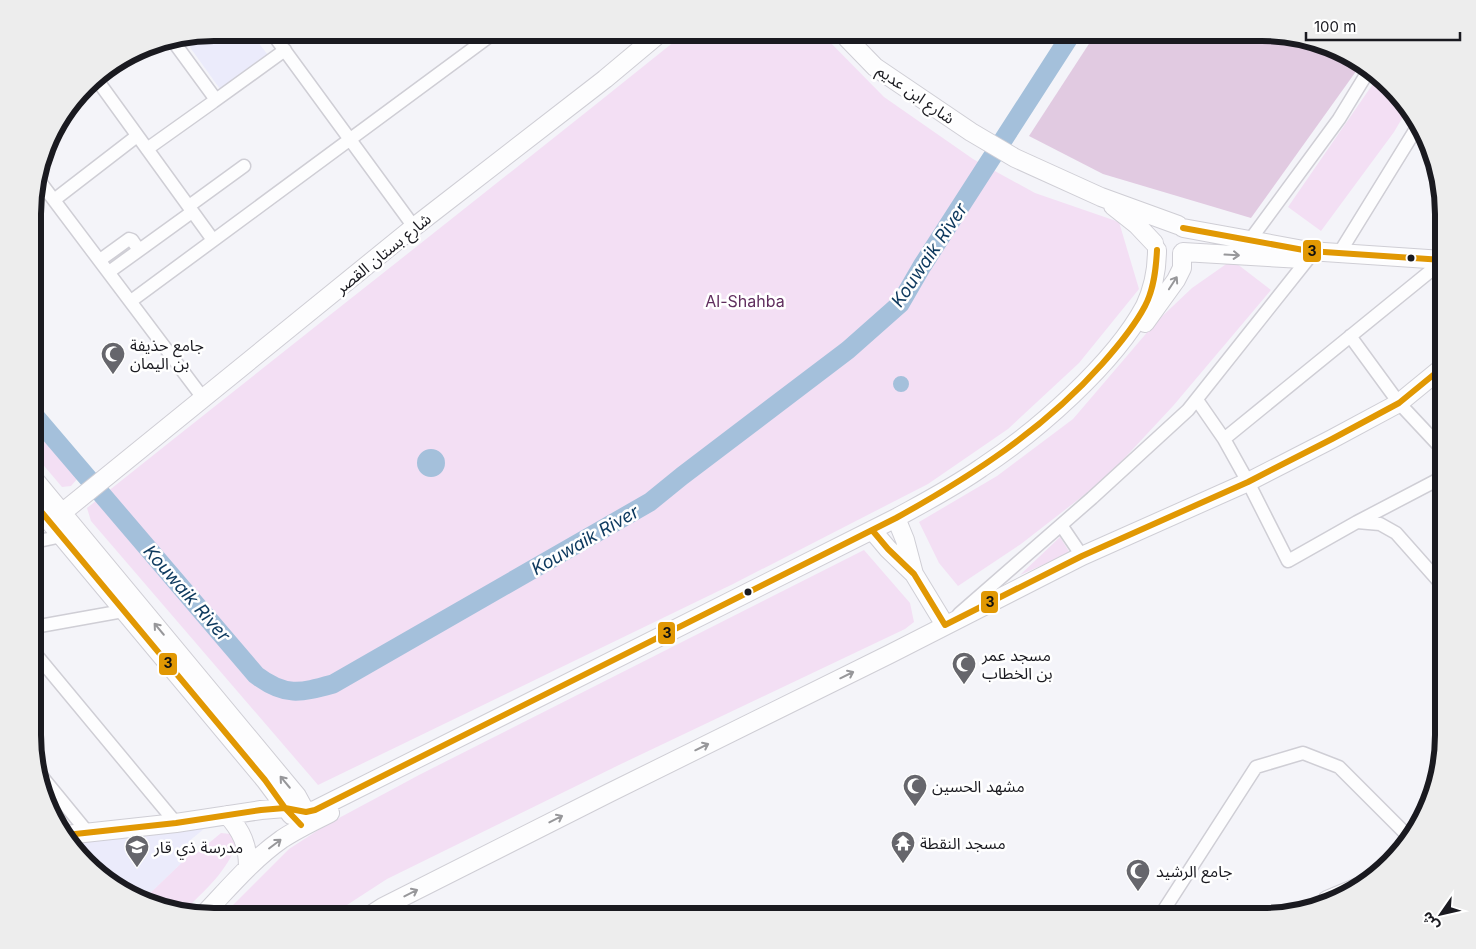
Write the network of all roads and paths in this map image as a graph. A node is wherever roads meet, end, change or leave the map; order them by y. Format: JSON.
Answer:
{"nodes":[{"id":1,"x":851,"y":41,"type":"edge"},
{"id":2,"x":279,"y":42,"type":"edge"},
{"id":3,"x":481,"y":42,"type":"edge"},
{"id":4,"x":649,"y":42,"type":"edge"},
{"id":5,"x":177,"y":46,"type":"edge"},
{"id":6,"x":285,"y":50,"type":"junction"},
{"id":7,"x":1365,"y":76,"type":"edge"},
{"id":8,"x":100,"y":84,"type":"edge"},
{"id":9,"x":213,"y":102,"type":"junction"},
{"id":10,"x":1414,"y":133,"type":"edge"},
{"id":11,"x":137,"y":136,"type":"junction"},
{"id":12,"x":350,"y":139,"type":"junction"},
{"id":13,"x":147,"y":149,"type":"junction"},
{"id":14,"x":244,"y":166,"type":"dead end"},
{"id":15,"x":44,"y":187,"type":"edge"},
{"id":16,"x":1101,"y":197,"type":"junction"},
{"id":17,"x":54,"y":200,"type":"junction"},
{"id":18,"x":191,"y":209,"type":"junction"},
{"id":19,"x":1180,"y":227,"type":"junction"},
{"id":20,"x":414,"y":228,"type":"junction"},
{"id":21,"x":213,"y":240,"type":"junction"},
{"id":22,"x":1250,"y":240,"type":"junction"},
{"id":23,"x":1155,"y":247,"type":"junction"},
{"id":24,"x":139,"y":250,"type":"junction"},
{"id":25,"x":1183,"y":252,"type":"junction"},
{"id":26,"x":1340,"y":252,"type":"junction"},
{"id":27,"x":1308,"y":259,"type":"junction"},
{"id":28,"x":100,"y":260,"type":"junction"},
{"id":29,"x":1434,"y":266,"type":"edge"},
{"id":30,"x":1434,"y":267,"type":"edge"},
{"id":31,"x":109,"y":272,"type":"junction"},
{"id":32,"x":1434,"y":272,"type":"edge"},
{"id":33,"x":131,"y":301,"type":"junction"},
{"id":34,"x":1350,"y":336,"type":"junction"},
{"id":35,"x":1434,"y":374,"type":"edge"},
{"id":36,"x":203,"y":398,"type":"junction"},
{"id":37,"x":1196,"y":400,"type":"junction"},
{"id":38,"x":1399,"y":403,"type":"junction"},
{"id":39,"x":1224,"y":440,"type":"junction"},
{"id":40,"x":1434,"y":440,"type":"edge"},
{"id":41,"x":1248,"y":482,"type":"junction"},
{"id":42,"x":1434,"y":482,"type":"edge"},
{"id":43,"x":41,"y":485,"type":"edge"},
{"id":44,"x":69,"y":507,"type":"junction"},
{"id":45,"x":41,"y":511,"type":"edge"},
{"id":46,"x":897,"y":521,"type":"junction"},
{"id":47,"x":1357,"y":522,"type":"junction"},
{"id":48,"x":1061,"y":525,"type":"junction"},
{"id":49,"x":874,"y":533,"type":"junction"},
{"id":50,"x":62,"y":536,"type":"junction"},
{"id":51,"x":41,"y":540,"type":"edge"},
{"id":52,"x":1082,"y":556,"type":"junction"},
{"id":53,"x":914,"y":574,"type":"junction"},
{"id":54,"x":1434,"y":576,"type":"edge"},
{"id":55,"x":124,"y":610,"type":"junction"},
{"id":56,"x":946,"y":625,"type":"junction"},
{"id":57,"x":41,"y":626,"type":"edge"},
{"id":58,"x":41,"y":660,"type":"edge"},
{"id":59,"x":49,"y":785,"type":"edge"},
{"id":60,"x":271,"y":789,"type":"junction"},
{"id":61,"x":285,"y":808,"type":"junction"},
{"id":62,"x":260,"y":810,"type":"junction"},
{"id":63,"x":228,"y":815,"type":"junction"},
{"id":64,"x":307,"y":820,"type":"junction"},
{"id":65,"x":176,"y":823,"type":"junction"},
{"id":66,"x":1405,"y":833,"type":"edge"},
{"id":67,"x":89,"y":834,"type":"junction"},
{"id":68,"x":73,"y":835,"type":"edge"},
{"id":69,"x":248,"y":867,"type":"junction"},
{"id":70,"x":1166,"y":907,"type":"edge"},
{"id":71,"x":210,"y":908,"type":"edge"},
{"id":72,"x":382,"y":908,"type":"edge"}],
"edges":[{"from":1,"to":16,"type":"main road","name":"شارع ابن عديم"},
{"from":2,"to":6,"type":"street"},
{"from":3,"to":12,"type":"street"},
{"from":4,"to":20,"type":"main road","name":"شارع بستان القصر"},
{"from":5,"to":9,"type":"street"},
{"from":6,"to":9,"type":"street"},
{"from":6,"to":12,"type":"street"},
{"from":7,"to":22,"type":"street"},
{"from":8,"to":11,"type":"street"},
{"from":9,"to":13,"type":"street"},
{"from":10,"to":26,"type":"street"},
{"from":11,"to":13,"type":"street"},
{"from":11,"to":17,"type":"street"},
{"from":12,"to":20,"type":"street"},
{"from":12,"to":21,"type":"street"},
{"from":13,"to":18,"type":"street"},
{"from":14,"to":18,"type":"street"},
{"from":15,"to":17,"type":"street"},
{"from":16,"to":19,"type":"main road"},
{"from":16,"to":23,"type":"main road"},
{"from":17,"to":28,"type":"street"},
{"from":18,"to":21,"type":"street"},
{"from":18,"to":24,"type":"street"},
{"from":19,"to":22,"type":"main road"},
{"from":19,"to":23,"type":"main road"},
{"from":19,"to":25,"type":"main road"},
{"from":20,"to":36,"type":"main road","name":"شارع بستان القصر"},
{"from":21,"to":33,"type":"street"},
{"from":22,"to":26,"type":"main road"},
{"from":23,"to":25,"type":"main road"},
{"from":23,"to":46,"type":"main road"},
{"from":24,"to":28,"type":"street"},
{"from":24,"to":31,"type":"street"},
{"from":25,"to":27,"type":"main road","one_way":true},
{"from":46,"to":25,"type":"main road","one_way":true},
{"from":26,"to":29,"type":"main road"},
{"from":27,"to":30,"type":"main road"},
{"from":27,"to":37,"type":"street"},
{"from":28,"to":31,"type":"street"},
{"from":31,"to":33,"type":"street"},
{"from":32,"to":34,"type":"street"},
{"from":33,"to":36,"type":"street"},
{"from":34,"to":38,"type":"street"},
{"from":34,"to":39,"type":"street"},
{"from":35,"to":38,"type":"main road"},
{"from":36,"to":44,"type":"main road","name":"شارع بستان القصر"},
{"from":37,"to":39,"type":"street"},
{"from":37,"to":48,"type":"street"},
{"from":38,"to":40,"type":"street"},
{"from":38,"to":41,"type":"main road"},
{"from":39,"to":41,"type":"street"},
{"from":41,"to":47,"type":"street"},
{"from":41,"to":52,"type":"main road"},
{"from":42,"to":47,"type":"street"},
{"from":43,"to":44,"type":"main road"},
{"from":64,"to":44,"type":"main road","one_way":true},
{"from":45,"to":50,"type":"main road"},
{"from":46,"to":49,"type":"main road"},
{"from":46,"to":53,"type":"main road"},
{"from":47,"to":54,"type":"street"},
{"from":48,"to":52,"type":"street"},
{"from":48,"to":56,"type":"street"},
{"from":49,"to":53,"type":"main road"},
{"from":49,"to":64,"type":"main road"},
{"from":50,"to":51,"type":"street"},
{"from":50,"to":55,"type":"main road"},
{"from":52,"to":56,"type":"main road"},
{"from":53,"to":56,"type":"main road"},
{"from":55,"to":57,"type":"street"},
{"from":55,"to":60,"type":"main road"},
{"from":72,"to":56,"type":"main road","one_way":true},
{"from":58,"to":65,"type":"street"},
{"from":59,"to":67,"type":"street"},
{"from":60,"to":61,"type":"main road"},
{"from":60,"to":62,"type":"main road"},
{"from":61,"to":62,"type":"main road"},
{"from":61,"to":64,"type":"main road"},
{"from":62,"to":63,"type":"main road"},
{"from":63,"to":65,"type":"main road"},
{"from":63,"to":69,"type":"main road"},
{"from":69,"to":64,"type":"main road","one_way":true},
{"from":65,"to":67,"type":"main road"},
{"from":66,"to":70,"type":"street"},
{"from":67,"to":68,"type":"main road"},
{"from":69,"to":71,"type":"main road"}]}
